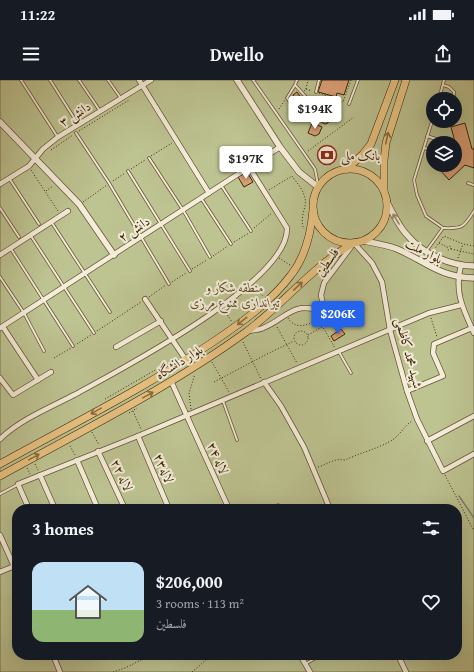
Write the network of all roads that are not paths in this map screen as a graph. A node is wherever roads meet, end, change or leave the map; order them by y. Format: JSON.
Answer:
{"nodes":[{"id":1,"x":21,"y":80,"type":"edge"},
{"id":2,"x":50,"y":80,"type":"edge"},
{"id":3,"x":79,"y":80,"type":"edge"},
{"id":4,"x":108,"y":80,"type":"edge"},
{"id":5,"x":139,"y":80,"type":"edge"},
{"id":6,"x":151,"y":80,"type":"edge"},
{"id":7,"x":237,"y":80,"type":"edge"},
{"id":8,"x":253,"y":80,"type":"edge"},
{"id":9,"x":297,"y":80,"type":"edge"},
{"id":10,"x":319,"y":80,"type":"edge"},
{"id":11,"x":358,"y":80,"type":"edge"},
{"id":12,"x":395,"y":80,"type":"edge"},
{"id":13,"x":406,"y":80,"type":"edge"},
{"id":14,"x":444,"y":80,"type":"edge"},
{"id":15,"x":143,"y":85,"type":"junction"},
{"id":16,"x":295,"y":85,"type":"junction"},
{"id":17,"x":442,"y":86,"type":"junction"},
{"id":18,"x":316,"y":92,"type":"road end"},
{"id":19,"x":440,"y":92,"type":"edge"},
{"id":20,"x":454,"y":92,"type":"edge"},
{"id":21,"x":120,"y":98,"type":"junction"},
{"id":22,"x":349,"y":104,"type":"dead end"},
{"id":23,"x":100,"y":111,"type":"junction"},
{"id":24,"x":0,"y":122,"type":"edge"},
{"id":25,"x":78,"y":124,"type":"junction"},
{"id":26,"x":2,"y":128,"type":"edge"},
{"id":27,"x":430,"y":128,"type":"edge"},
{"id":28,"x":76,"y":133,"type":"road end"},
{"id":29,"x":427,"y":136,"type":"edge"},
{"id":30,"x":58,"y":137,"type":"junction"},
{"id":31,"x":426,"y":140,"type":"edge"},
{"id":32,"x":280,"y":147,"type":"junction"},
{"id":33,"x":424,"y":148,"type":"joint"},
{"id":34,"x":35,"y":158,"type":"junction"},
{"id":35,"x":149,"y":158,"type":"dead end"},
{"id":36,"x":249,"y":167,"type":"junction"},
{"id":37,"x":346,"y":169,"type":"junction"},
{"id":38,"x":128,"y":171,"type":"dead end"},
{"id":39,"x":9,"y":178,"type":"junction"},
{"id":40,"x":468,"y":183,"type":"dead end"},
{"id":41,"x":0,"y":184,"type":"edge"},
{"id":42,"x":221,"y":185,"type":"junction"},
{"id":43,"x":474,"y":185,"type":"edge"},
{"id":44,"x":318,"y":187,"type":"junction"},
{"id":45,"x":384,"y":191,"type":"junction"},
{"id":46,"x":209,"y":193,"type":"junction"},
{"id":47,"x":201,"y":198,"type":"junction"},
{"id":48,"x":387,"y":202,"type":"junction"},
{"id":49,"x":0,"y":208,"type":"edge"},
{"id":50,"x":183,"y":210,"type":"junction"},
{"id":51,"x":313,"y":210,"type":"junction"},
{"id":52,"x":68,"y":211,"type":"dead end"},
{"id":53,"x":474,"y":211,"type":"edge"},
{"id":54,"x":51,"y":222,"type":"junction"},
{"id":55,"x":39,"y":224,"type":"dead end"},
{"id":56,"x":162,"y":224,"type":"junction"},
{"id":57,"x":443,"y":228,"type":"junction"},
{"id":58,"x":251,"y":231,"type":"dead end"},
{"id":59,"x":31,"y":235,"type":"junction"},
{"id":60,"x":19,"y":237,"type":"dead end"},
{"id":61,"x":141,"y":237,"type":"junction"},
{"id":62,"x":364,"y":240,"type":"junction"},
{"id":63,"x":354,"y":243,"type":"junction"},
{"id":64,"x":231,"y":244,"type":"dead end"},
{"id":65,"x":11,"y":248,"type":"junction"},
{"id":66,"x":426,"y":251,"type":"junction"},
{"id":67,"x":0,"y":255,"type":"edge"},
{"id":68,"x":114,"y":255,"type":"junction"},
{"id":69,"x":210,"y":257,"type":"dead end"},
{"id":70,"x":462,"y":263,"type":"junction"},
{"id":71,"x":474,"y":266,"type":"edge"},
{"id":72,"x":190,"y":270,"type":"dead end"},
{"id":73,"x":85,"y":274,"type":"junction"},
{"id":74,"x":0,"y":277,"type":"edge"},
{"id":75,"x":458,"y":277,"type":"junction"},
{"id":76,"x":474,"y":278,"type":"edge"},
{"id":77,"x":169,"y":284,"type":"dead end"},
{"id":78,"x":64,"y":287,"type":"junction"},
{"id":79,"x":146,"y":299,"type":"road end"},
{"id":80,"x":44,"y":300,"type":"junction"},
{"id":81,"x":461,"y":305,"type":"junction"},
{"id":82,"x":110,"y":312,"type":"dead end"},
{"id":83,"x":24,"y":313,"type":"junction"},
{"id":84,"x":161,"y":321,"type":"junction"},
{"id":85,"x":1,"y":326,"type":"edge"},
{"id":86,"x":390,"y":330,"type":"junction"},
{"id":87,"x":473,"y":330,"type":"edge"},
{"id":88,"x":246,"y":332,"type":"junction"},
{"id":89,"x":94,"y":333,"type":"road end"},
{"id":90,"x":172,"y":338,"type":"junction"},
{"id":91,"x":73,"y":346,"type":"road end"},
{"id":92,"x":116,"y":348,"type":"dead end"},
{"id":93,"x":338,"y":351,"type":"junction"},
{"id":94,"x":44,"y":352,"type":"dead end"},
{"id":95,"x":186,"y":360,"type":"junction"},
{"id":96,"x":51,"y":372,"type":"dead end"},
{"id":97,"x":351,"y":373,"type":"dead end"},
{"id":98,"x":0,"y":378,"type":"edge"},
{"id":99,"x":38,"y":380,"type":"junction"},
{"id":100,"x":171,"y":381,"type":"junction"},
{"id":101,"x":264,"y":382,"type":"junction"},
{"id":102,"x":407,"y":391,"type":"junction"},
{"id":103,"x":223,"y":400,"type":"junction"},
{"id":104,"x":187,"y":415,"type":"junction"},
{"id":105,"x":474,"y":416,"type":"edge"},
{"id":106,"x":140,"y":435,"type":"junction"},
{"id":107,"x":0,"y":438,"type":"edge"},
{"id":108,"x":237,"y":440,"type":"dead end"},
{"id":109,"x":427,"y":441,"type":"junction"},
{"id":110,"x":100,"y":451,"type":"junction"},
{"id":111,"x":474,"y":454,"type":"edge"},
{"id":112,"x":77,"y":460,"type":"junction"},
{"id":113,"x":0,"y":464,"type":"edge"},
{"id":114,"x":40,"y":475,"type":"junction"},
{"id":115,"x":0,"y":476,"type":"edge"},
{"id":116,"x":18,"y":484,"type":"junction"},
{"id":117,"x":0,"y":494,"type":"edge"},
{"id":118,"x":27,"y":504,"type":"edge"},
{"id":119,"x":53,"y":504,"type":"edge"},
{"id":120,"x":96,"y":504,"type":"edge"},
{"id":121,"x":123,"y":504,"type":"edge"},
{"id":122,"x":167,"y":504,"type":"edge"},
{"id":123,"x":227,"y":504,"type":"edge"},
{"id":124,"x":328,"y":504,"type":"edge"},
{"id":125,"x":0,"y":535,"type":"edge"},
{"id":126,"x":12,"y":559,"type":"edge"},
{"id":127,"x":12,"y":566,"type":"edge"},
{"id":128,"x":0,"y":572,"type":"edge"},
{"id":129,"x":55,"y":660,"type":"edge"},
{"id":130,"x":303,"y":660,"type":"edge"},
{"id":131,"x":313,"y":660,"type":"edge"},
{"id":132,"x":400,"y":660,"type":"edge"},
{"id":133,"x":306,"y":664,"type":"junction"},
{"id":134,"x":60,"y":672,"type":"edge"},
{"id":135,"x":310,"y":672,"type":"edge"},
{"id":136,"x":406,"y":672,"type":"edge"}],
"edges":[{"from":1,"to":30,"type":"lane"},
{"from":2,"to":25,"type":"lane"},
{"from":3,"to":23,"type":"lane"},
{"from":4,"to":21,"type":"lane"},
{"from":5,"to":15,"type":"street"},
{"from":6,"to":15,"type":"street","name":"دانش ۳"},
{"from":7,"to":32,"type":"street"},
{"from":8,"to":44,"type":"lane"},
{"from":9,"to":16,"type":"lane"},
{"from":10,"to":18,"type":"lane"},
{"from":11,"to":22,"type":"lane"},
{"from":12,"to":37,"type":"main road"},
{"from":45,"to":13,"type":"main road","one_way":true},
{"from":14,"to":17,"type":"lane"},
{"from":15,"to":21,"type":"street","name":"دانش ۳"},
{"from":15,"to":46,"type":"street"},
{"from":16,"to":16,"type":"lane"},
{"from":17,"to":19,"type":"lane"},
{"from":17,"to":20,"type":"lane"},
{"from":21,"to":23,"type":"street","name":"دانش ۳"},
{"from":23,"to":25,"type":"street","name":"دانش ۳"},
{"from":24,"to":26,"type":"street"},
{"from":25,"to":30,"type":"street","name":"دانش ۳"},
{"from":26,"to":34,"type":"street"},
{"from":27,"to":29,"type":"lane"},
{"from":28,"to":61,"type":"lane"},
{"from":30,"to":34,"type":"street","name":"دانش ۳"},
{"from":31,"to":33,"type":"lane"},
{"from":32,"to":36,"type":"street","name":"دانش ۲"},
{"from":32,"to":44,"type":"street"},
{"from":33,"to":57,"type":"lane"},
{"from":34,"to":39,"type":"street","name":"دانش ۳"},
{"from":34,"to":68,"type":"street"},
{"from":35,"to":50,"type":"lane"},
{"from":36,"to":42,"type":"street","name":"دانش ۲"},
{"from":36,"to":90,"type":"street"},
{"from":37,"to":44,"type":"main road"},
{"from":37,"to":45,"type":"main road"},
{"from":38,"to":56,"type":"lane"},
{"from":39,"to":41,"type":"street"},
{"from":39,"to":55,"type":"lane"},
{"from":40,"to":43,"type":"lane"},
{"from":42,"to":46,"type":"street","name":"دانش ۲"},
{"from":42,"to":58,"type":"lane"},
{"from":44,"to":51,"type":"main road"},
{"from":45,"to":48,"type":"main road"},
{"from":46,"to":47,"type":"street","name":"دانش ۲"},
{"from":47,"to":50,"type":"street","name":"دانش ۲"},
{"from":47,"to":64,"type":"lane"},
{"from":48,"to":62,"type":"main road"},
{"from":66,"to":48,"type":"street","name":"بلوار ملت","one_way":true},
{"from":49,"to":60,"type":"lane"},
{"from":50,"to":56,"type":"street","name":"دانش ۲"},
{"from":50,"to":69,"type":"lane"},
{"from":51,"to":63,"type":"main road"},
{"from":51,"to":95,"type":"main road","name":"بلوار دانشگاه","one_way":true},
{"from":52,"to":54,"type":"street"},
{"from":53,"to":57,"type":"lane"},
{"from":54,"to":59,"type":"street"},
{"from":54,"to":73,"type":"lane"},
{"from":56,"to":61,"type":"street","name":"دانش ۲"},
{"from":56,"to":72,"type":"lane"},
{"from":57,"to":66,"type":"lane"},
{"from":59,"to":65,"type":"street"},
{"from":59,"to":78,"type":"lane"},
{"from":61,"to":68,"type":"street","name":"دانش ۲"},
{"from":61,"to":77,"type":"lane"},
{"from":62,"to":63,"type":"main road"},
{"from":62,"to":75,"type":"street","name":"بلوار ملت"},
{"from":63,"to":86,"type":"street","name":"شهید محمد کاظمی"},
{"from":88,"to":63,"type":"main road","name":"بلوار دانشگاه","one_way":true},
{"from":63,"to":88,"type":"street","name":"فلسطین"},
{"from":65,"to":67,"type":"street"},
{"from":65,"to":80,"type":"lane"},
{"from":66,"to":70,"type":"street","name":"بلوار ملت"},
{"from":68,"to":73,"type":"street","name":"دانش ۲"},
{"from":70,"to":71,"type":"street","name":"بلوار ملت"},
{"from":70,"to":75,"type":"street"},
{"from":73,"to":78,"type":"street","name":"دانش ۲"},
{"from":73,"to":82,"type":"lane"},
{"from":74,"to":83,"type":"lane"},
{"from":75,"to":76,"type":"street","name":"بلوار ملت"},
{"from":75,"to":81,"type":"street"},
{"from":78,"to":80,"type":"street","name":"دانش ۲"},
{"from":78,"to":89,"type":"lane"},
{"from":79,"to":84,"type":"street"},
{"from":80,"to":83,"type":"street","name":"دانش ۲"},
{"from":80,"to":91,"type":"lane"},
{"from":81,"to":86,"type":"street"},
{"from":81,"to":87,"type":"street"},
{"from":83,"to":85,"type":"street","name":"دانش ۲"},
{"from":83,"to":94,"type":"lane"},
{"from":84,"to":90,"type":"street"},
{"from":84,"to":92,"type":"street"},
{"from":85,"to":99,"type":"street"},
{"from":86,"to":93,"type":"street"},
{"from":86,"to":102,"type":"street","name":"شهید محمد کاظمی"},
{"from":87,"to":102,"type":"street"},
{"from":88,"to":100,"type":"main road","name":"بلوار دانشگاه"},
{"from":90,"to":95,"type":"street"},
{"from":90,"to":107,"type":"street"},
{"from":93,"to":97,"type":"lane"},
{"from":93,"to":101,"type":"street"},
{"from":95,"to":113,"type":"main road","name":"بلوار دانشگاه","one_way":true},
{"from":96,"to":99,"type":"street"},
{"from":98,"to":99,"type":"street"},
{"from":100,"to":104,"type":"street","name":"لاله ۲۴"},
{"from":115,"to":100,"type":"main road","name":"بلوار دانشگاه","one_way":true},
{"from":101,"to":103,"type":"street"},
{"from":101,"to":124,"type":"street"},
{"from":102,"to":109,"type":"street","name":"شهید محمد کاظمی"},
{"from":103,"to":104,"type":"street"},
{"from":103,"to":108,"type":"lane"},
{"from":104,"to":106,"type":"street"},
{"from":104,"to":123,"type":"street","name":"لاله ۲۴"},
{"from":105,"to":109,"type":"street"},
{"from":106,"to":110,"type":"street"},
{"from":106,"to":122,"type":"street","name":"لاله۲۳"},
{"from":109,"to":111,"type":"street","name":"شهید محمد کاظمی"},
{"from":110,"to":112,"type":"street"},
{"from":110,"to":121,"type":"street","name":"لاله ۲۲"},
{"from":112,"to":114,"type":"street"},
{"from":112,"to":120,"type":"street"},
{"from":114,"to":116,"type":"street"},
{"from":114,"to":119,"type":"street"},
{"from":116,"to":117,"type":"lane"},
{"from":116,"to":118,"type":"street"},
{"from":125,"to":126,"type":"street"},
{"from":127,"to":128,"type":"street"},
{"from":129,"to":134,"type":"street"},
{"from":130,"to":133,"type":"street"},
{"from":131,"to":133,"type":"lane"},
{"from":132,"to":136,"type":"street"},
{"from":133,"to":135,"type":"street"}]}
